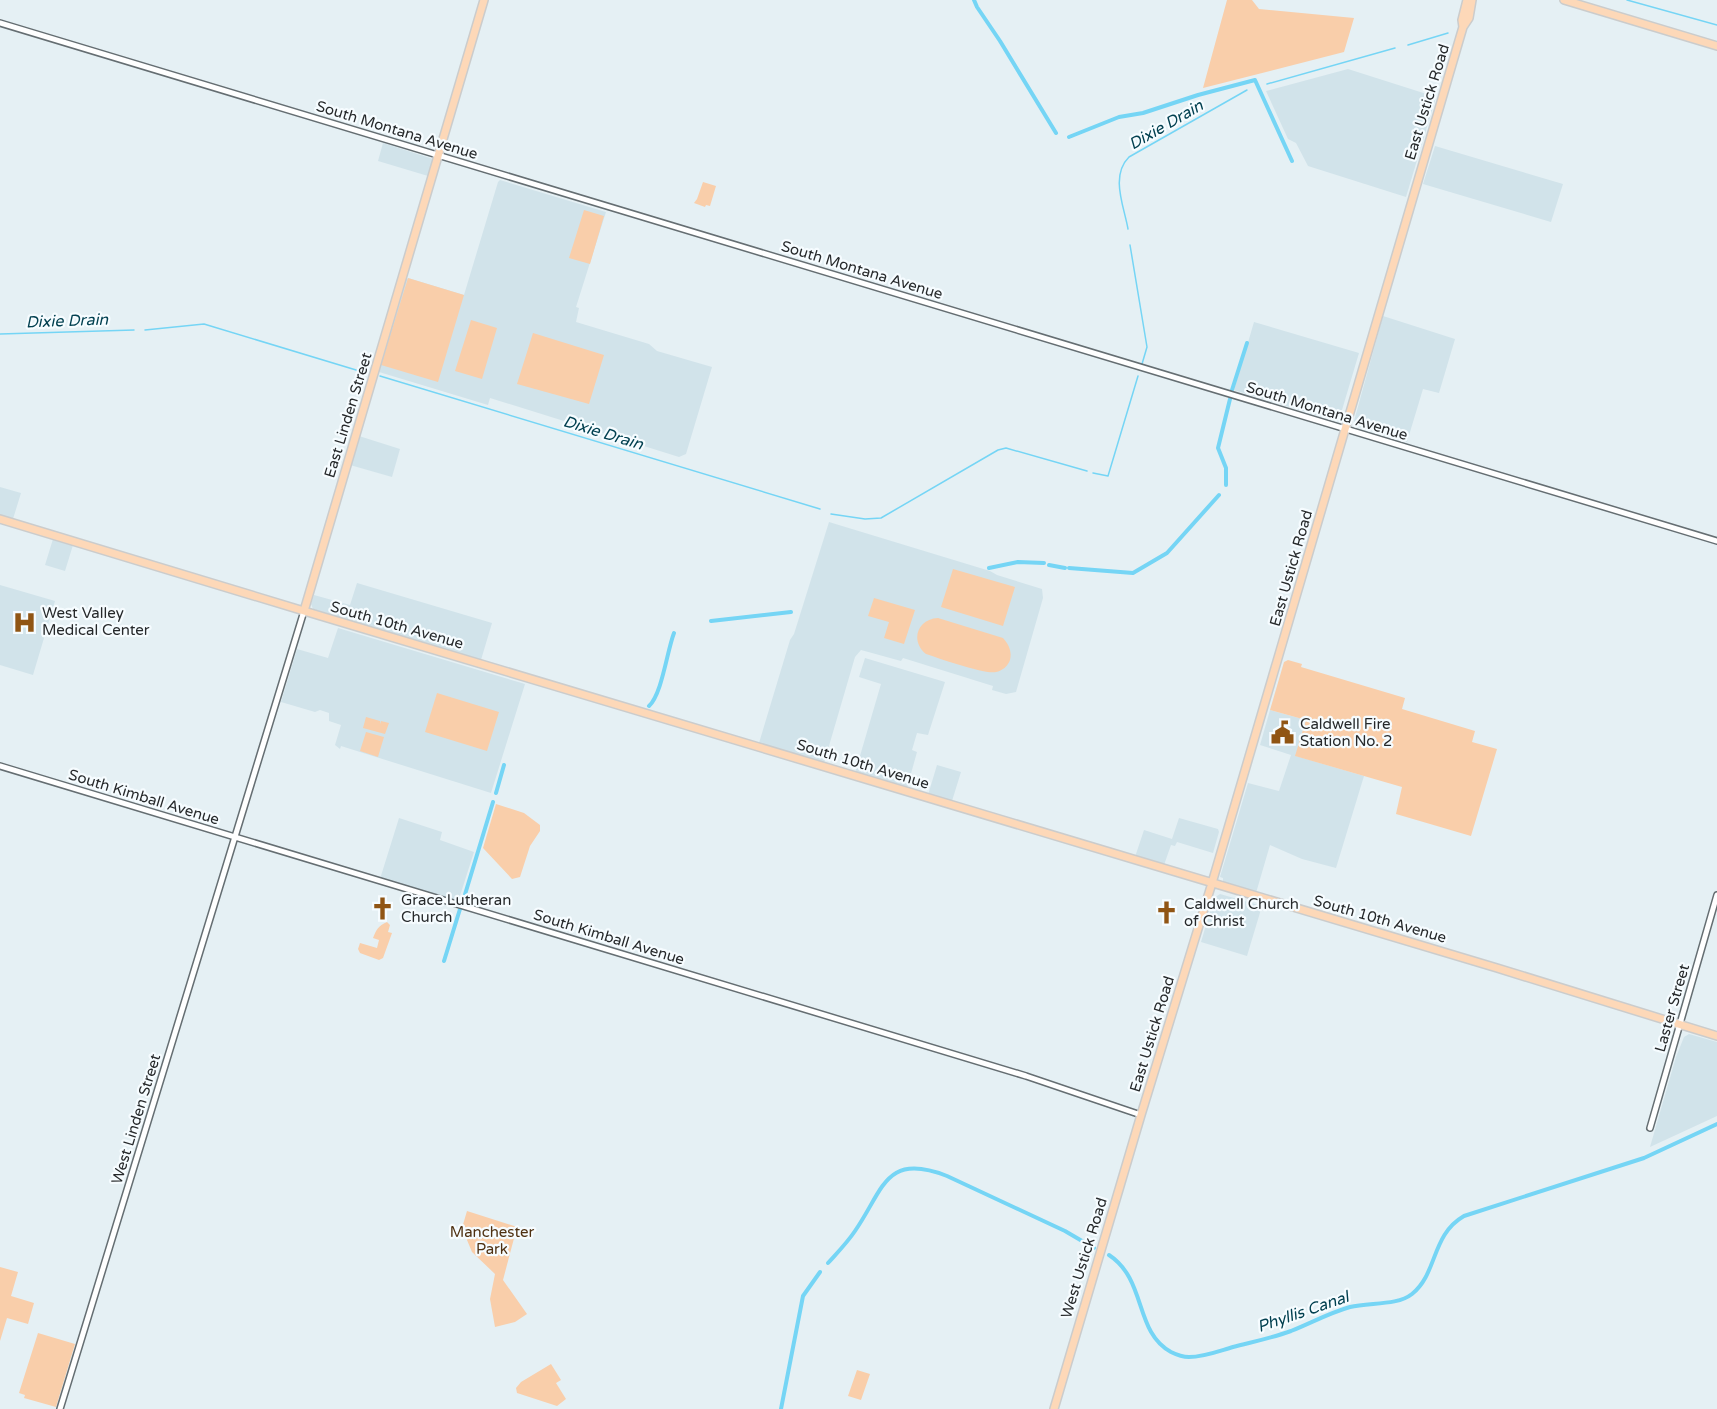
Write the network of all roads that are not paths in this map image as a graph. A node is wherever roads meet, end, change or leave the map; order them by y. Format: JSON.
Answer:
{"nodes":[{"id":1,"x":484,"y":0,"type":"edge"},
{"id":2,"x":1467,"y":0,"type":"edge"},
{"id":3,"x":1472,"y":0,"type":"edge"},
{"id":4,"x":1564,"y":0,"type":"edge"},
{"id":5,"x":0,"y":23,"type":"edge"},
{"id":6,"x":1463,"y":27,"type":"junction"},
{"id":7,"x":1717,"y":46,"type":"edge"},
{"id":8,"x":438,"y":155,"type":"junction"},
{"id":9,"x":1346,"y":429,"type":"junction"},
{"id":10,"x":0,"y":519,"type":"edge"},
{"id":11,"x":1717,"y":541,"type":"edge"},
{"id":12,"x":304,"y":612,"type":"junction"},
{"id":13,"x":0,"y":766,"type":"edge"},
{"id":14,"x":234,"y":836,"type":"junction"},
{"id":15,"x":1212,"y":883,"type":"junction"},
{"id":16,"x":1717,"y":895,"type":"edge"},
{"id":17,"x":1680,"y":1025,"type":"junction"},
{"id":18,"x":1717,"y":1036,"type":"edge"},
{"id":19,"x":1141,"y":1115,"type":"junction"},
{"id":20,"x":1650,"y":1128,"type":"dead end"},
{"id":21,"x":60,"y":1409,"type":"edge"},
{"id":22,"x":1054,"y":1409,"type":"edge"}],
"edges":[{"from":1,"to":8,"type":"main road","name":"East Linden Street"},
{"from":2,"to":6,"type":"main road","name":"East Ustick Road"},
{"from":3,"to":6,"type":"main road","name":"East Ustick Road"},
{"from":4,"to":7,"type":"main road"},
{"from":5,"to":8,"type":"street","name":"South Montana Avenue"},
{"from":6,"to":9,"type":"main road","name":"East Ustick Road"},
{"from":8,"to":9,"type":"street","name":"South Montana Avenue"},
{"from":8,"to":12,"type":"main road","name":"East Linden Street"},
{"from":9,"to":11,"type":"street","name":"South Montana Avenue"},
{"from":9,"to":15,"type":"main road","name":"East Ustick Road"},
{"from":10,"to":12,"type":"main road","name":"South 10th Avenue"},
{"from":12,"to":14,"type":"street","name":"East Linden Street"},
{"from":12,"to":15,"type":"main road","name":"South 10th Avenue"},
{"from":13,"to":14,"type":"street","name":"South Kimball Avenue"},
{"from":14,"to":19,"type":"street","name":"South Kimball Avenue"},
{"from":14,"to":21,"type":"street","name":"West Linden Street"},
{"from":15,"to":17,"type":"main road","name":"South 10th Avenue"},
{"from":15,"to":19,"type":"main road","name":"East Ustick Road"},
{"from":16,"to":17,"type":"street","name":"Laster Street"},
{"from":17,"to":18,"type":"main road","name":"South 10th Avenue"},
{"from":17,"to":20,"type":"street","name":"Laster Street"},
{"from":19,"to":22,"type":"main road","name":"West Ustick Road"}]}
